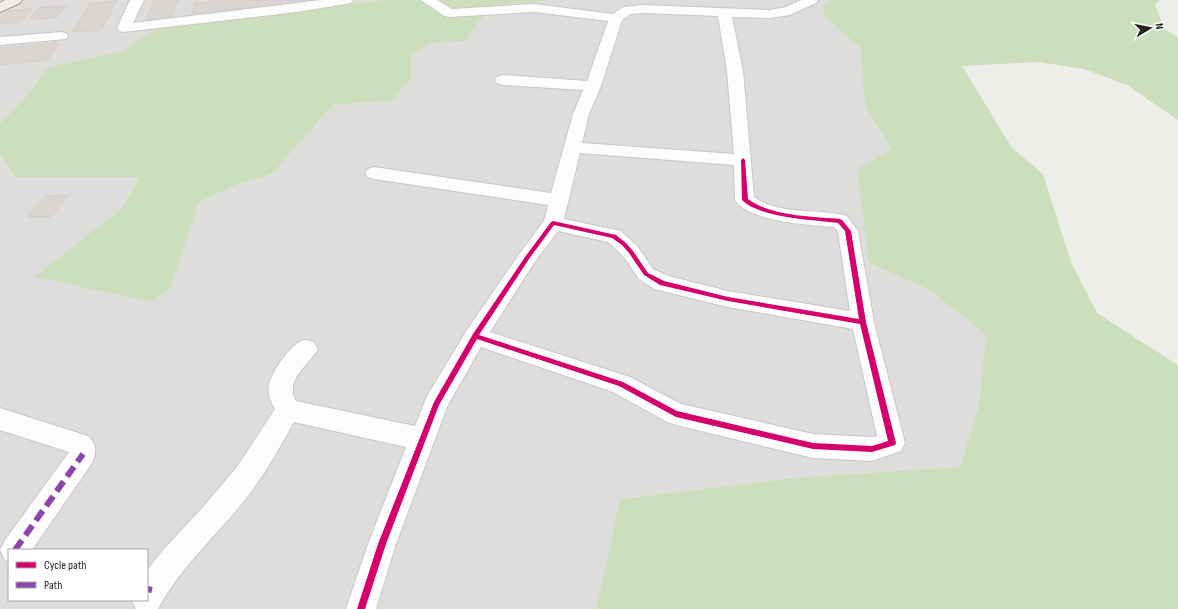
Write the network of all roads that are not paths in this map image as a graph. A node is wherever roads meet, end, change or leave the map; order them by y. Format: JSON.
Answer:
{"nodes":[{"id":1,"x":15,"y":0,"type":"edge"},
{"id":2,"x":137,"y":0,"type":"edge"},
{"id":3,"x":346,"y":0,"type":"edge"},
{"id":4,"x":428,"y":0,"type":"edge"},
{"id":5,"x":811,"y":0,"type":"edge"},
{"id":6,"x":0,"y":8,"type":"edge"},
{"id":7,"x":724,"y":13,"type":"junction"},
{"id":8,"x":616,"y":18,"type":"junction"},
{"id":9,"x":62,"y":36,"type":"dead end"},
{"id":10,"x":0,"y":41,"type":"edge"},
{"id":11,"x":502,"y":80,"type":"dead end"},
{"id":12,"x":593,"y":86,"type":"junction"},
{"id":13,"x":572,"y":147,"type":"junction"},
{"id":14,"x":743,"y":160,"type":"junction"},
{"id":15,"x":374,"y":173,"type":"dead end"},
{"id":16,"x":558,"y":200,"type":"junction"},
{"id":17,"x":553,"y":223,"type":"junction"},
{"id":18,"x":863,"y":322,"type":"junction"},
{"id":19,"x":475,"y":336,"type":"junction"},
{"id":20,"x":306,"y":349,"type":"dead end"},
{"id":21,"x":288,"y":410,"type":"junction"},
{"id":22,"x":0,"y":419,"type":"edge"},
{"id":23,"x":423,"y":438,"type":"junction"},
{"id":24,"x":17,"y":549,"type":"edge"},
{"id":25,"x":148,"y":595,"type":"edge"},
{"id":26,"x":362,"y":609,"type":"edge"}],
"edges":[{"from":1,"to":6,"type":"main road"},
{"from":2,"to":3,"type":"street"},
{"from":4,"to":8,"type":"street"},
{"from":5,"to":7,"type":"street"},
{"from":7,"to":8,"type":"street"},
{"from":7,"to":14,"type":"street"},
{"from":8,"to":12,"type":"street"},
{"from":9,"to":10,"type":"street"},
{"from":11,"to":12,"type":"street"},
{"from":12,"to":13,"type":"street"},
{"from":13,"to":14,"type":"street"},
{"from":13,"to":16,"type":"street"},
{"from":14,"to":18,"type":"street"},
{"from":15,"to":16,"type":"street"},
{"from":16,"to":17,"type":"street"},
{"from":17,"to":18,"type":"street"},
{"from":17,"to":19,"type":"street"},
{"from":18,"to":19,"type":"street"},
{"from":19,"to":23,"type":"street"},
{"from":20,"to":21,"type":"street"},
{"from":21,"to":23,"type":"street"},
{"from":21,"to":25,"type":"street"},
{"from":22,"to":24,"type":"street"},
{"from":23,"to":26,"type":"street"}]}
